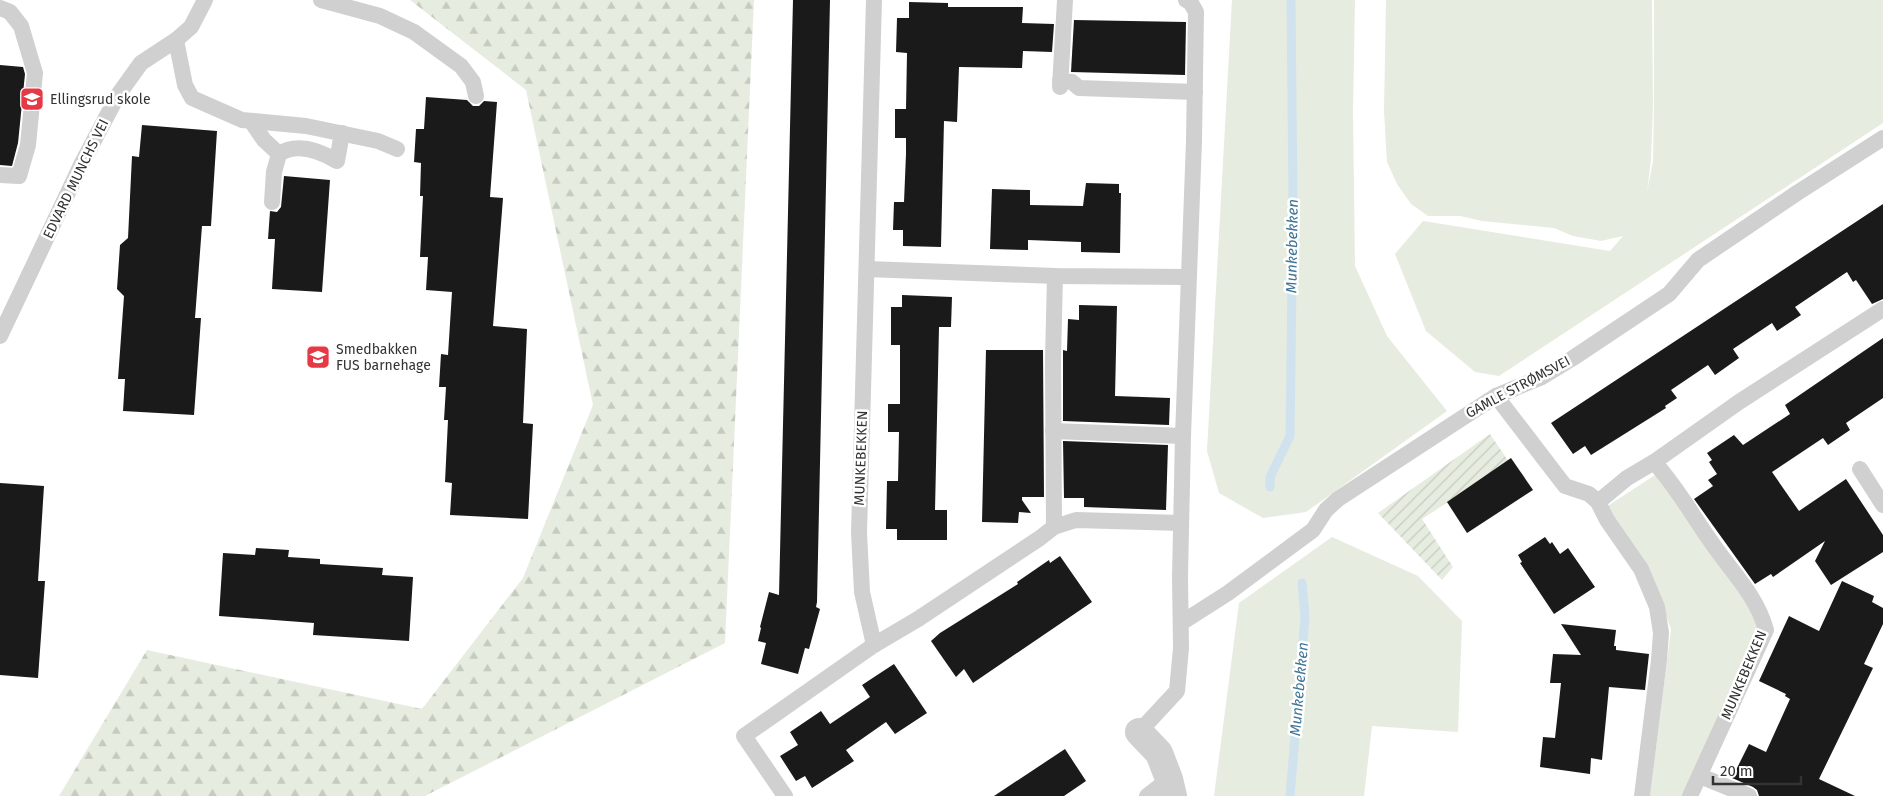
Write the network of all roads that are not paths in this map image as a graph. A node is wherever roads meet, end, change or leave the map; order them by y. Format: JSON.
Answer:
{"nodes":[{"id":1,"x":205,"y":0,"type":"edge"},
{"id":2,"x":321,"y":0,"type":"edge"},
{"id":3,"x":874,"y":0,"type":"edge"},
{"id":4,"x":1065,"y":0,"type":"edge"},
{"id":5,"x":1186,"y":0,"type":"edge"},
{"id":6,"x":0,"y":8,"type":"edge"},
{"id":7,"x":176,"y":40,"type":"junction"},
{"id":8,"x":1195,"y":92,"type":"junction"},
{"id":9,"x":476,"y":96,"type":"dead end"},
{"id":10,"x":251,"y":121,"type":"junction"},
{"id":11,"x":342,"y":133,"type":"junction"},
{"id":12,"x":1883,"y":138,"type":"edge"},
{"id":13,"x":396,"y":149,"type":"dead end"},
{"id":14,"x":279,"y":154,"type":"junction"},
{"id":15,"x":0,"y":175,"type":"edge"},
{"id":16,"x":272,"y":202,"type":"dead end"},
{"id":17,"x":867,"y":269,"type":"junction"},
{"id":18,"x":1055,"y":276,"type":"junction"},
{"id":19,"x":1188,"y":276,"type":"junction"},
{"id":20,"x":1883,"y":309,"type":"edge"},
{"id":21,"x":0,"y":336,"type":"edge"},
{"id":22,"x":1496,"y":396,"type":"junction"},
{"id":23,"x":1053,"y":431,"type":"junction"},
{"id":24,"x":1183,"y":436,"type":"junction"},
{"id":25,"x":1654,"y":462,"type":"junction"},
{"id":26,"x":1860,"y":469,"type":"dead end"},
{"id":27,"x":1598,"y":502,"type":"junction"},
{"id":28,"x":1883,"y":505,"type":"edge"},
{"id":29,"x":1181,"y":523,"type":"junction"},
{"id":30,"x":1054,"y":527,"type":"junction"},
{"id":31,"x":1181,"y":623,"type":"junction"},
{"id":32,"x":874,"y":645,"type":"junction"},
{"id":33,"x":1139,"y":732,"type":"joint"},
{"id":34,"x":1700,"y":776,"type":"junction"},
{"id":35,"x":1171,"y":787,"type":"edge"},
{"id":36,"x":785,"y":796,"type":"edge"},
{"id":37,"x":1147,"y":796,"type":"edge"},
{"id":38,"x":1642,"y":796,"type":"edge"},
{"id":39,"x":1690,"y":796,"type":"edge"},
{"id":40,"x":1749,"y":796,"type":"edge"}],
"edges":[{"from":1,"to":7,"type":"lane","name":"EDVARD MUNCHS VEI"},
{"from":2,"to":9,"type":"lane"},
{"from":3,"to":17,"type":"lane","name":"MUNKEBEKKEN"},
{"from":4,"to":8,"type":"lane"},
{"from":5,"to":8,"type":"lane"},
{"from":6,"to":15,"type":"lane"},
{"from":7,"to":10,"type":"lane"},
{"from":7,"to":21,"type":"lane","name":"EDVARD MUNCHS VEI"},
{"from":8,"to":19,"type":"lane"},
{"from":10,"to":11,"type":"lane"},
{"from":10,"to":14,"type":"lane"},
{"from":11,"to":13,"type":"lane"},
{"from":11,"to":14,"type":"lane"},
{"from":12,"to":22,"type":"lane","name":"GAMLE STRØMSVEI"},
{"from":14,"to":16,"type":"lane"},
{"from":17,"to":18,"type":"lane"},
{"from":17,"to":32,"type":"lane","name":"MUNKEBEKKEN"},
{"from":18,"to":19,"type":"lane"},
{"from":18,"to":23,"type":"lane"},
{"from":19,"to":24,"type":"lane"},
{"from":20,"to":25,"type":"lane"},
{"from":22,"to":27,"type":"lane"},
{"from":22,"to":31,"type":"lane","name":"GAMLE STRØMSVEI"},
{"from":23,"to":24,"type":"lane"},
{"from":23,"to":30,"type":"lane"},
{"from":24,"to":29,"type":"lane"},
{"from":25,"to":27,"type":"lane"},
{"from":25,"to":34,"type":"lane","name":"MUNKEBEKKEN"},
{"from":26,"to":28,"type":"lane"},
{"from":27,"to":38,"type":"lane"},
{"from":29,"to":30,"type":"lane"},
{"from":29,"to":31,"type":"lane"},
{"from":30,"to":32,"type":"lane"},
{"from":31,"to":33,"type":"lane"},
{"from":32,"to":36,"type":"lane"},
{"from":33,"to":35,"type":"street"},
{"from":34,"to":39,"type":"lane","name":"MUNKEBEKKEN"},
{"from":34,"to":40,"type":"lane"},
{"from":35,"to":37,"type":"lane"}]}
